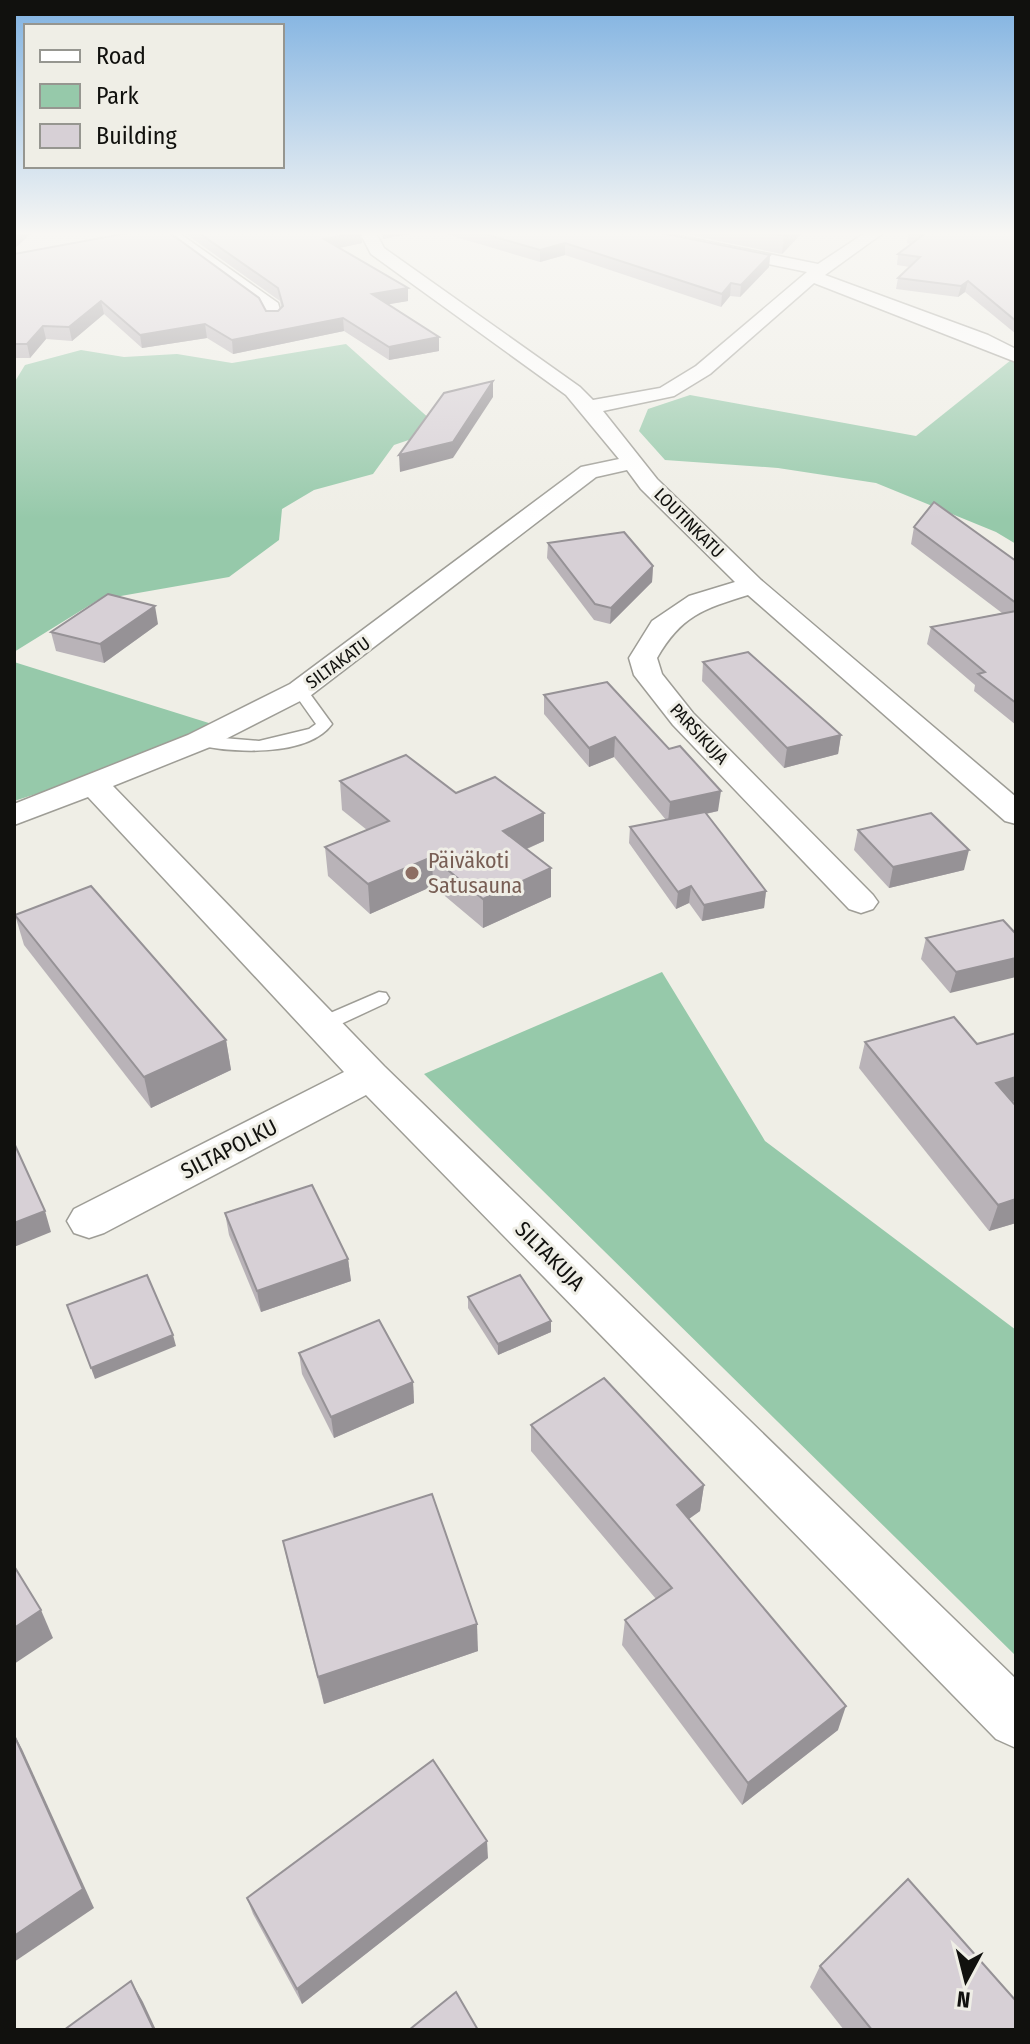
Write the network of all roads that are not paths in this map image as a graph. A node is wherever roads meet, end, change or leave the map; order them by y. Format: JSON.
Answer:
{"nodes":[{"id":1,"x":483,"y":328,"type":"edge"},
{"id":2,"x":751,"y":328,"type":"edge"},
{"id":3,"x":954,"y":328,"type":"edge"},
{"id":4,"x":1016,"y":356,"type":"edge"},
{"id":5,"x":589,"y":407,"type":"junction"},
{"id":6,"x":631,"y":463,"type":"junction"},
{"id":7,"x":752,"y":585,"type":"junction"},
{"id":8,"x":300,"y":690,"type":"junction"},
{"id":9,"x":199,"y":741,"type":"junction"},
{"id":10,"x":94,"y":785,"type":"junction"},
{"id":11,"x":1016,"y":814,"type":"edge"},
{"id":12,"x":14,"y":815,"type":"edge"},
{"id":13,"x":861,"y":902,"type":"dead end"},
{"id":14,"x":379,"y":998,"type":"dead end"},
{"id":15,"x":321,"y":1025,"type":"junction"},
{"id":16,"x":370,"y":1076,"type":"junction"},
{"id":17,"x":89,"y":1221,"type":"dead end"},
{"id":18,"x":1016,"y":1719,"type":"edge"}],
"edges":[{"from":1,"to":5,"type":"street","name":"LOUTINKATU"},
{"from":2,"to":5,"type":"street"},
{"from":3,"to":4,"type":"street"},
{"from":5,"to":6,"type":"street","name":"LOUTINKATU"},
{"from":6,"to":7,"type":"street","name":"LOUTINKATU"},
{"from":6,"to":8,"type":"street","name":"SILTAKATU"},
{"from":7,"to":11,"type":"street","name":"LOUTINKATU"},
{"from":7,"to":13,"type":"street","name":"PARSIKUJA"},
{"from":8,"to":9,"type":"street","name":"SILTAKATU"},
{"from":8,"to":9,"type":"lane"},
{"from":9,"to":10,"type":"street","name":"SILTAKATU"},
{"from":10,"to":12,"type":"street","name":"SILTAKATU"},
{"from":10,"to":15,"type":"street","name":"SILTAKUJA"},
{"from":14,"to":15,"type":"lane"},
{"from":15,"to":16,"type":"street","name":"SILTAKUJA"},
{"from":16,"to":17,"type":"street","name":"SILTAPOLKU"},
{"from":16,"to":18,"type":"street","name":"SILTAKUJA"}]}
